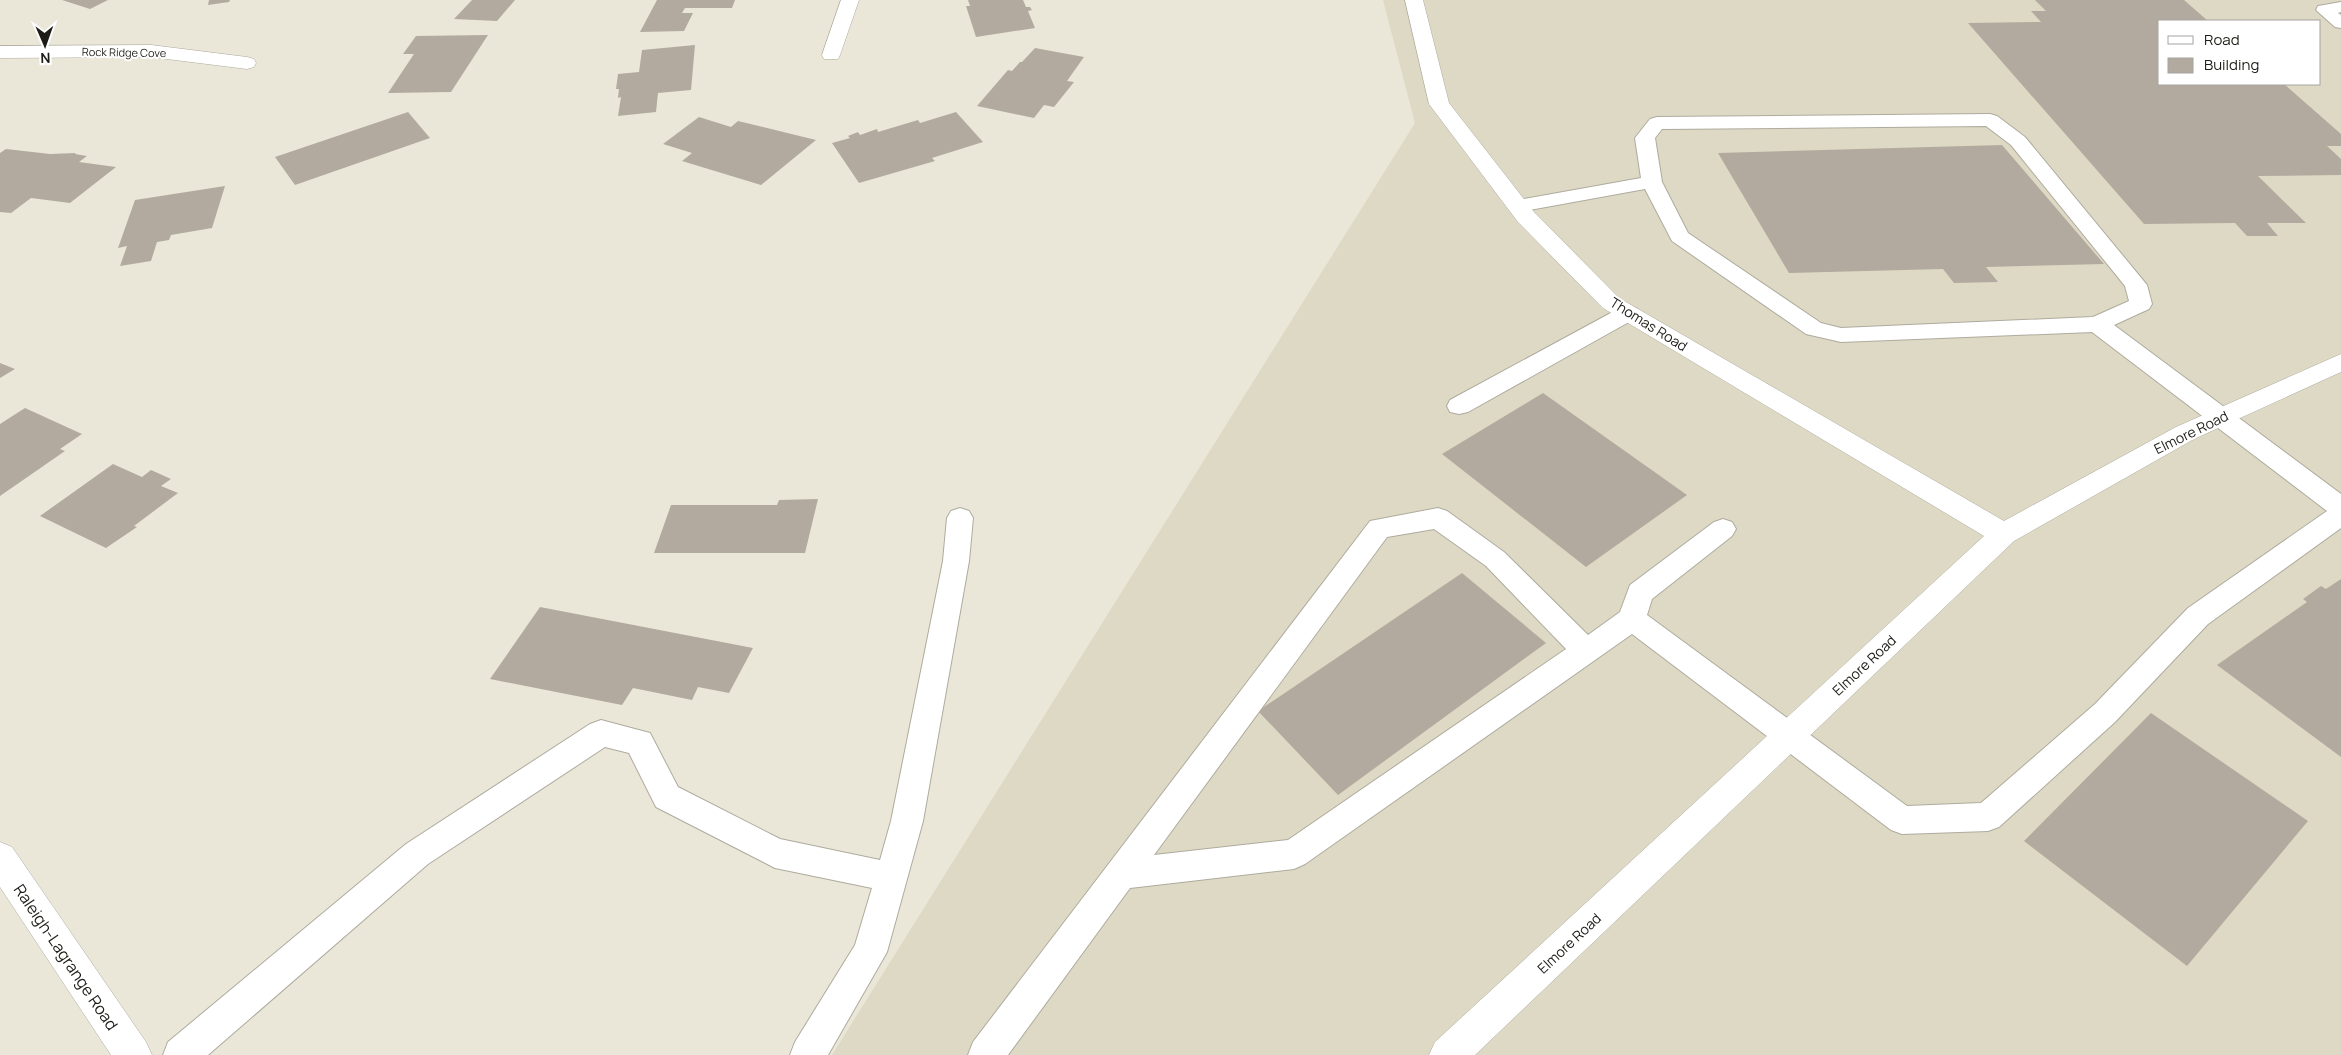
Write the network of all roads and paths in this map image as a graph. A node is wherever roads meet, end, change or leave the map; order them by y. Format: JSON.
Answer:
{"nodes":[{"id":1,"x":850,"y":0,"type":"edge"},
{"id":2,"x":1414,"y":0,"type":"edge"},
{"id":3,"x":2341,"y":7,"type":"edge"},
{"id":4,"x":2341,"y":23,"type":"edge"},
{"id":5,"x":0,"y":52,"type":"edge"},
{"id":6,"x":831,"y":55,"type":"dead end"},
{"id":7,"x":247,"y":63,"type":"dead end"},
{"id":8,"x":1652,"y":182,"type":"junction"},
{"id":9,"x":1518,"y":206,"type":"junction"},
{"id":10,"x":1628,"y":312,"type":"junction"},
{"id":11,"x":2098,"y":324,"type":"junction"},
{"id":12,"x":2341,"y":362,"type":"edge"},
{"id":13,"x":1460,"y":406,"type":"dead end"},
{"id":14,"x":2220,"y":418,"type":"junction"},
{"id":15,"x":2341,"y":508,"type":"edge"},
{"id":16,"x":2341,"y":515,"type":"edge"},
{"id":17,"x":960,"y":518,"type":"dead end"},
{"id":18,"x":1723,"y":529,"type":"dead end"},
{"id":19,"x":2004,"y":534,"type":"junction"},
{"id":20,"x":1632,"y":619,"type":"junction"},
{"id":21,"x":1586,"y":651,"type":"junction"},
{"id":22,"x":1789,"y":736,"type":"junction"},
{"id":23,"x":0,"y":858,"type":"edge"},
{"id":24,"x":1121,"y":874,"type":"junction"},
{"id":25,"x":891,"y":877,"type":"junction"},
{"id":26,"x":133,"y":1055,"type":"edge"},
{"id":27,"x":181,"y":1055,"type":"edge"},
{"id":28,"x":808,"y":1055,"type":"edge"},
{"id":29,"x":986,"y":1055,"type":"edge"},
{"id":30,"x":1448,"y":1055,"type":"edge"}],
"edges":[{"from":1,"to":6,"type":"street"},
{"from":2,"to":9,"type":"street","name":"Thomas Road"},
{"from":3,"to":4,"type":"lane"},
{"from":5,"to":7,"type":"street","name":"Rock Ridge Cove"},
{"from":8,"to":9,"type":"lane"},
{"from":8,"to":11,"type":"lane"},
{"from":8,"to":11,"type":"lane"},
{"from":9,"to":10,"type":"street","name":"Thomas Road"},
{"from":10,"to":13,"type":"lane"},
{"from":10,"to":19,"type":"street","name":"Thomas Road"},
{"from":11,"to":14,"type":"lane"},
{"from":12,"to":14,"type":"street","name":"Elmore Road"},
{"from":14,"to":15,"type":"lane"},
{"from":14,"to":19,"type":"street","name":"Elmore Road"},
{"from":16,"to":22,"type":"lane"},
{"from":17,"to":25,"type":"lane"},
{"from":18,"to":20,"type":"lane"},
{"from":19,"to":22,"type":"street","name":"Elmore Road"},
{"from":20,"to":21,"type":"lane"},
{"from":20,"to":22,"type":"lane"},
{"from":21,"to":24,"type":"lane"},
{"from":21,"to":24,"type":"lane"},
{"from":22,"to":30,"type":"street","name":"Elmore Road"},
{"from":23,"to":26,"type":"street","name":"Raleigh-Lagrange Road"},
{"from":24,"to":29,"type":"lane"},
{"from":25,"to":27,"type":"lane"},
{"from":25,"to":28,"type":"lane"}]}
